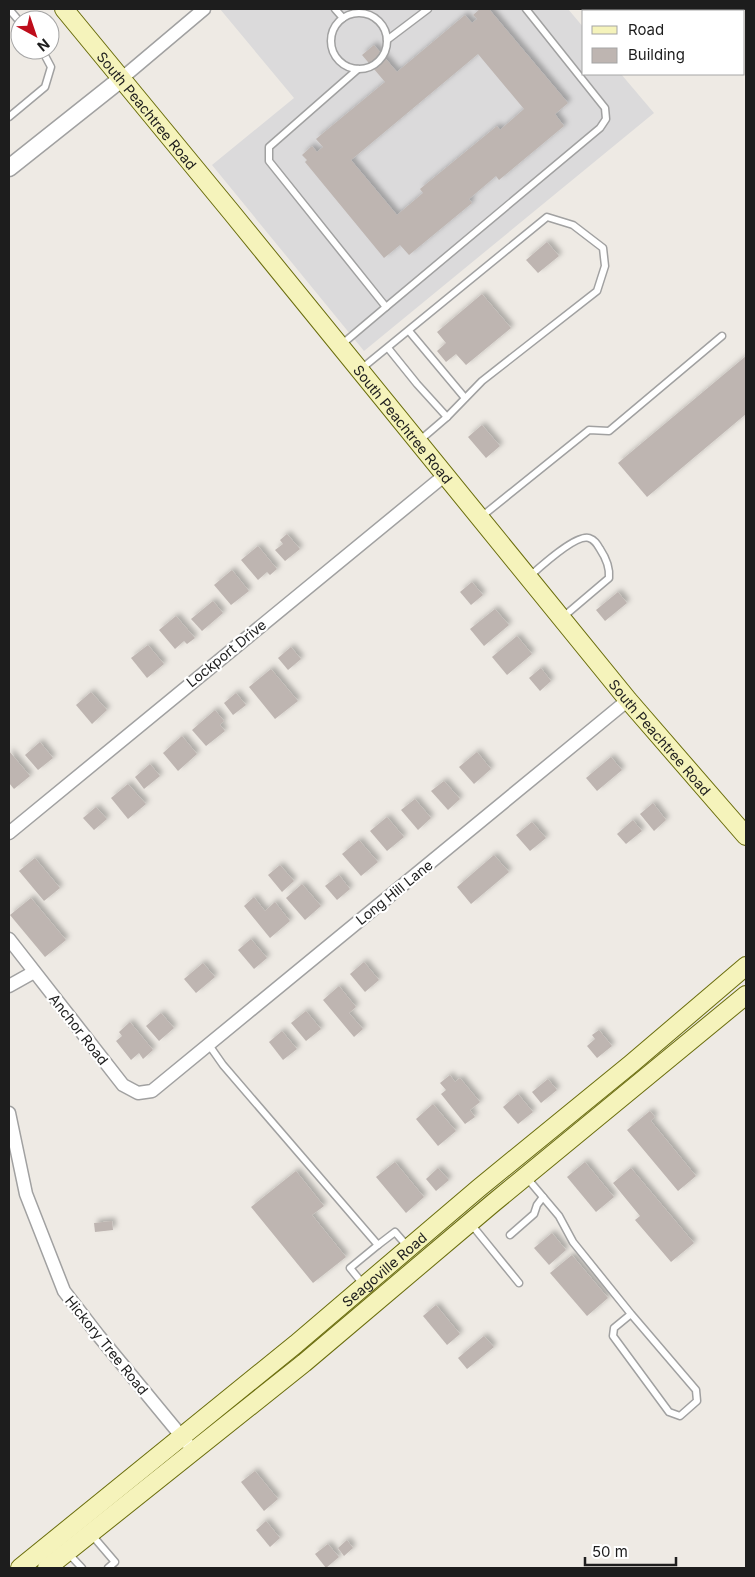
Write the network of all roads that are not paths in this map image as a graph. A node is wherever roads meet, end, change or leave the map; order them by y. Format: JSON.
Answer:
{"nodes":[{"id":1,"x":64,"y":9,"type":"edge"},
{"id":2,"x":204,"y":9,"type":"edge"},
{"id":3,"x":335,"y":9,"type":"edge"},
{"id":4,"x":428,"y":9,"type":"edge"},
{"id":5,"x":526,"y":9,"type":"edge"},
{"id":6,"x":343,"y":18,"type":"junction"},
{"id":7,"x":387,"y":40,"type":"junction"},
{"id":8,"x":47,"y":60,"type":"edge"},
{"id":9,"x":358,"y":69,"type":"junction"},
{"id":10,"x":121,"y":79,"type":"junction"},
{"id":11,"x":9,"y":117,"type":"edge"},
{"id":12,"x":9,"y":168,"type":"edge"},
{"id":13,"x":386,"y":307,"type":"junction"},
{"id":14,"x":409,"y":330,"type":"junction"},
{"id":15,"x":722,"y":336,"type":"dead end"},
{"id":16,"x":340,"y":346,"type":"junction"},
{"id":17,"x":388,"y":348,"type":"junction"},
{"id":18,"x":360,"y":370,"type":"junction"},
{"id":19,"x":465,"y":398,"type":"junction"},
{"id":20,"x":447,"y":417,"type":"junction"},
{"id":21,"x":418,"y":442,"type":"junction"},
{"id":22,"x":445,"y":474,"type":"junction"},
{"id":23,"x":480,"y":518,"type":"junction"},
{"id":24,"x":528,"y":577,"type":"junction"},
{"id":25,"x":562,"y":618,"type":"junction"},
{"id":26,"x":628,"y":700,"type":"junction"},
{"id":27,"x":9,"y":833,"type":"edge"},
{"id":28,"x":746,"y":836,"type":"edge"},
{"id":29,"x":9,"y":939,"type":"edge"},
{"id":30,"x":746,"y":966,"type":"edge"},
{"id":31,"x":34,"y":972,"type":"junction"},
{"id":32,"x":9,"y":986,"type":"edge"},
{"id":33,"x":746,"y":995,"type":"edge"},
{"id":34,"x":208,"y":1045,"type":"junction"},
{"id":35,"x":631,"y":1064,"type":"junction"},
{"id":36,"x":645,"y":1080,"type":"junction"},
{"id":37,"x":161,"y":1086,"type":"joint"},
{"id":38,"x":9,"y":1113,"type":"edge"},
{"id":39,"x":540,"y":1138,"type":"junction"},
{"id":40,"x":554,"y":1154,"type":"junction"},
{"id":41,"x":526,"y":1177,"type":"junction"},
{"id":42,"x":543,"y":1197,"type":"junction"},
{"id":43,"x":470,"y":1223,"type":"junction"},
{"id":44,"x":510,"y":1235,"type":"dead end"},
{"id":45,"x":378,"y":1245,"type":"junction"},
{"id":46,"x":409,"y":1248,"type":"junction"},
{"id":47,"x":518,"y":1283,"type":"dead end"},
{"id":48,"x":365,"y":1286,"type":"junction"},
{"id":49,"x":631,"y":1314,"type":"junction"},
{"id":50,"x":313,"y":1329,"type":"junction"},
{"id":51,"x":326,"y":1345,"type":"junction"},
{"id":52,"x":182,"y":1437,"type":"junction"},
{"id":53,"x":193,"y":1451,"type":"junction"},
{"id":54,"x":90,"y":1533,"type":"junction"},
{"id":55,"x":62,"y":1545,"type":"junction"},
{"id":56,"x":20,"y":1568,"type":"edge"},
{"id":57,"x":46,"y":1568,"type":"edge"},
{"id":58,"x":82,"y":1568,"type":"edge"},
{"id":59,"x":108,"y":1568,"type":"edge"}],
"edges":[{"from":1,"to":10,"type":"main road","name":"South Peachtree Road"},
{"from":2,"to":10,"type":"street"},
{"from":3,"to":6,"type":"lane"},
{"from":4,"to":7,"type":"lane"},
{"from":5,"to":13,"type":"lane"},
{"from":6,"to":7,"type":"lane"},
{"from":6,"to":9,"type":"lane"},
{"from":7,"to":9,"type":"lane"},
{"from":8,"to":11,"type":"lane"},
{"from":9,"to":13,"type":"lane"},
{"from":10,"to":12,"type":"street"},
{"from":10,"to":16,"type":"main road","name":"South Peachtree Road"},
{"from":13,"to":16,"type":"lane"},
{"from":14,"to":17,"type":"lane"},
{"from":14,"to":19,"type":"lane"},
{"from":14,"to":19,"type":"lane"},
{"from":15,"to":23,"type":"lane"},
{"from":16,"to":18,"type":"main road","name":"South Peachtree Road"},
{"from":17,"to":18,"type":"lane"},
{"from":17,"to":20,"type":"lane"},
{"from":18,"to":21,"type":"main road","name":"South Peachtree Road"},
{"from":19,"to":20,"type":"lane"},
{"from":20,"to":21,"type":"lane"},
{"from":21,"to":22,"type":"main road","name":"South Peachtree Road"},
{"from":22,"to":23,"type":"main road","name":"South Peachtree Road"},
{"from":22,"to":27,"type":"street","name":"Lockport Drive"},
{"from":23,"to":24,"type":"main road","name":"South Peachtree Road"},
{"from":24,"to":25,"type":"main road","name":"South Peachtree Road"},
{"from":24,"to":25,"type":"lane"},
{"from":25,"to":26,"type":"main road","name":"South Peachtree Road"},
{"from":26,"to":28,"type":"main road","name":"South Peachtree Road"},
{"from":26,"to":34,"type":"street","name":"Long Hill Lane"},
{"from":29,"to":31,"type":"street","name":"Anchor Road"},
{"from":30,"to":35,"type":"main road","name":"Seagoville Road"},
{"from":31,"to":32,"type":"street"},
{"from":31,"to":37,"type":"street","name":"Anchor Road"},
{"from":33,"to":36,"type":"main road","name":"Seagoville Road"},
{"from":34,"to":37,"type":"street","name":"Long Hill Lane"},
{"from":34,"to":45,"type":"lane"},
{"from":35,"to":36,"type":"main road"},
{"from":35,"to":39,"type":"main road","name":"Seagoville Road"},
{"from":36,"to":40,"type":"main road","name":"Seagoville Road"},
{"from":38,"to":52,"type":"street","name":"Hickory Tree Road"},
{"from":39,"to":40,"type":"main road"},
{"from":39,"to":46,"type":"main road","name":"Seagoville Road"},
{"from":40,"to":41,"type":"main road","name":"Seagoville Road"},
{"from":41,"to":42,"type":"lane"},
{"from":41,"to":43,"type":"main road","name":"Seagoville Road"},
{"from":42,"to":44,"type":"lane"},
{"from":42,"to":49,"type":"lane"},
{"from":43,"to":47,"type":"lane"},
{"from":43,"to":51,"type":"main road","name":"Seagoville Road"},
{"from":45,"to":46,"type":"lane"},
{"from":45,"to":48,"type":"lane"},
{"from":46,"to":48,"type":"main road","name":"Seagoville Road"},
{"from":48,"to":50,"type":"main road","name":"Seagoville Road"},
{"from":49,"to":49,"type":"lane"},
{"from":50,"to":51,"type":"main road"},
{"from":50,"to":52,"type":"main road","name":"Seagoville Road"},
{"from":51,"to":53,"type":"main road","name":"Seagoville Road"},
{"from":52,"to":53,"type":"street","name":"Hickory Tree Road"},
{"from":52,"to":55,"type":"main road","name":"Seagoville Road"},
{"from":53,"to":54,"type":"main road","name":"Seagoville Road"},
{"from":54,"to":55,"type":"main road","name":"Seagoville Road"},
{"from":54,"to":59,"type":"lane"},
{"from":55,"to":56,"type":"main road","name":"Seagoville Road"},
{"from":55,"to":57,"type":"main road","name":"Seagoville Road"},
{"from":55,"to":58,"type":"lane"}]}
